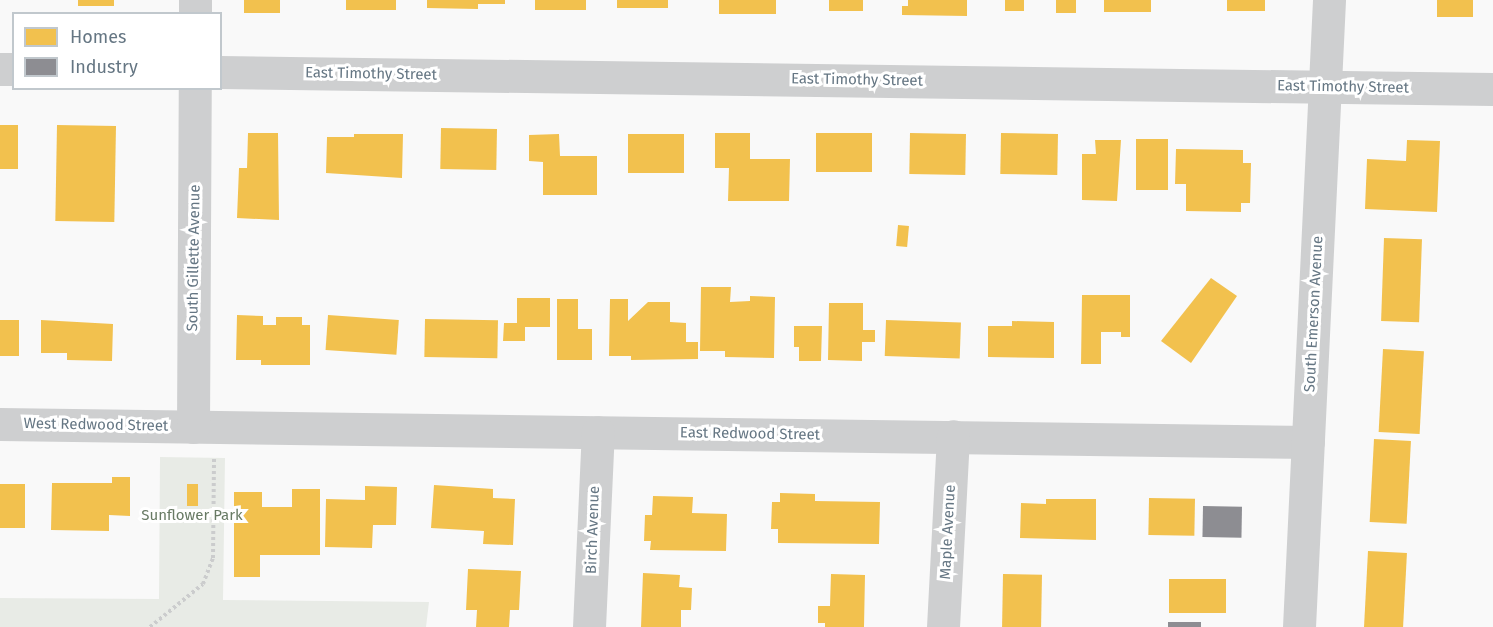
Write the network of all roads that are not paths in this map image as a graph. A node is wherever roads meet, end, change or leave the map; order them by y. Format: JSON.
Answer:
{"nodes":[{"id":1,"x":1329,"y":0,"type":"edge"},
{"id":2,"x":222,"y":72,"type":"edge"},
{"id":3,"x":1325,"y":86,"type":"junction"},
{"id":4,"x":1493,"y":89,"type":"edge"},
{"id":5,"x":195,"y":90,"type":"edge"},
{"id":6,"x":0,"y":424,"type":"edge"},
{"id":7,"x":192,"y":427,"type":"junction"},
{"id":8,"x":598,"y":432,"type":"junction"},
{"id":9,"x":953,"y":436,"type":"junction"},
{"id":10,"x":1308,"y":442,"type":"junction"},
{"id":11,"x":589,"y":627,"type":"edge"},
{"id":12,"x":943,"y":627,"type":"edge"},
{"id":13,"x":1299,"y":627,"type":"edge"}],
"edges":[{"from":1,"to":3,"type":"street","name":"South Emerson Avenue"},
{"from":2,"to":3,"type":"street","name":"East Timothy Street"},
{"from":3,"to":4,"type":"street","name":"East Timothy Street"},
{"from":3,"to":10,"type":"street","name":"South Emerson Avenue"},
{"from":5,"to":7,"type":"street","name":"South Gillette Avenue"},
{"from":6,"to":7,"type":"street","name":"West Redwood Street"},
{"from":7,"to":8,"type":"street","name":"East Redwood Street"},
{"from":8,"to":9,"type":"street","name":"East Redwood Street"},
{"from":8,"to":11,"type":"street","name":"Birch Avenue"},
{"from":9,"to":10,"type":"street","name":"East Redwood Street"},
{"from":9,"to":12,"type":"street","name":"Maple Avenue"},
{"from":10,"to":13,"type":"street","name":"South Emerson Avenue"}]}
